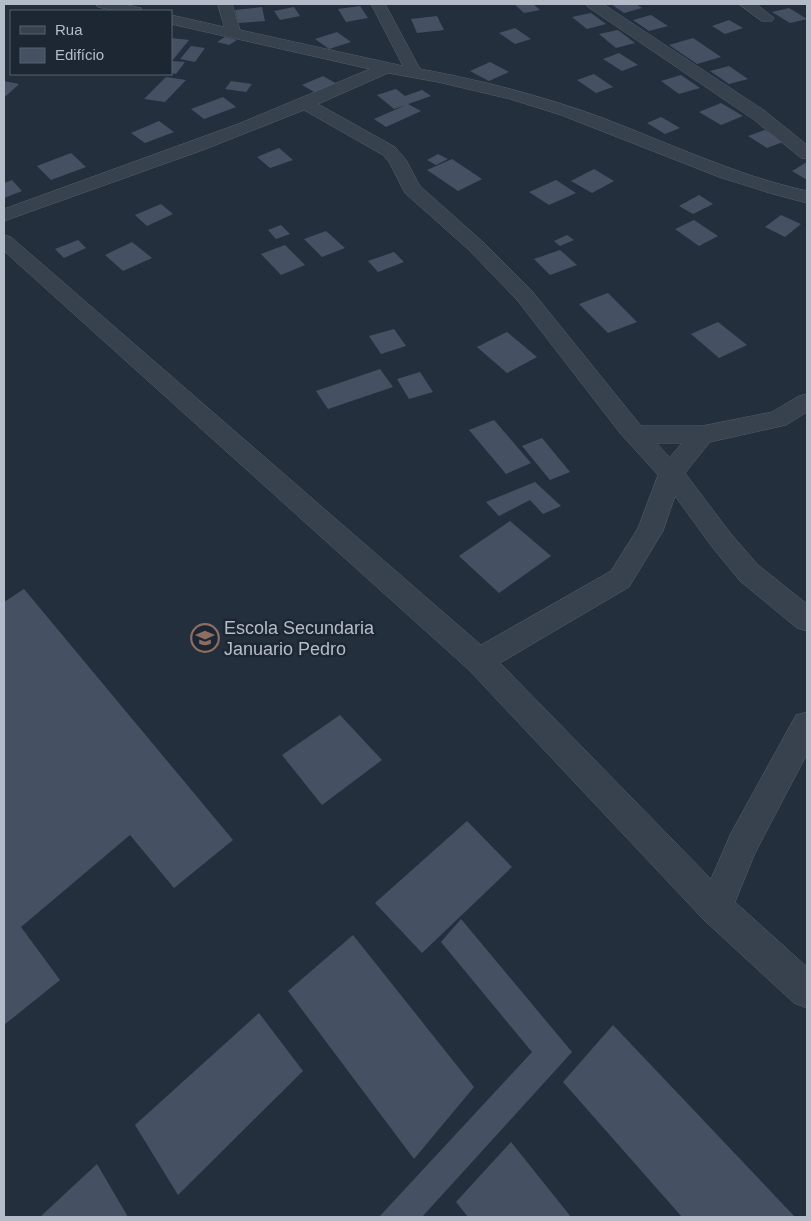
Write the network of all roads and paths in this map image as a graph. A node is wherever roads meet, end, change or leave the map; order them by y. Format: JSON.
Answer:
{"nodes":[{"id":1,"x":103,"y":4,"type":"edge"},
{"id":2,"x":226,"y":4,"type":"edge"},
{"id":3,"x":378,"y":4,"type":"edge"},
{"id":4,"x":593,"y":4,"type":"edge"},
{"id":5,"x":746,"y":4,"type":"edge"},
{"id":6,"x":131,"y":10,"type":"edge"},
{"id":7,"x":767,"y":18,"type":"dead end"},
{"id":8,"x":172,"y":19,"type":"edge"},
{"id":9,"x":234,"y":34,"type":"junction"},
{"id":10,"x":386,"y":68,"type":"junction"},
{"id":11,"x":414,"y":72,"type":"junction"},
{"id":12,"x":304,"y":103,"type":"junction"},
{"id":13,"x":807,"y":154,"type":"edge"},
{"id":14,"x":807,"y":197,"type":"edge"},
{"id":15,"x":4,"y":215,"type":"edge"},
{"id":16,"x":4,"y":241,"type":"edge"},
{"id":17,"x":807,"y":402,"type":"edge"},
{"id":18,"x":635,"y":434,"type":"junction"},
{"id":19,"x":702,"y":435,"type":"junction"},
{"id":20,"x":671,"y":473,"type":"junction"},
{"id":21,"x":807,"y":620,"type":"edge"},
{"id":22,"x":479,"y":661,"type":"junction"},
{"id":23,"x":807,"y":725,"type":"edge"},
{"id":24,"x":716,"y":908,"type":"junction"},
{"id":25,"x":807,"y":990,"type":"edge"}],
"edges":[{"from":1,"to":6,"type":"street"},
{"from":2,"to":9,"type":"street"},
{"from":3,"to":11,"type":"street"},
{"from":4,"to":13,"type":"street"},
{"from":5,"to":7,"type":"street"},
{"from":8,"to":9,"type":"street"},
{"from":9,"to":10,"type":"street"},
{"from":10,"to":11,"type":"street"},
{"from":10,"to":12,"type":"street"},
{"from":11,"to":14,"type":"street"},
{"from":12,"to":15,"type":"street"},
{"from":12,"to":18,"type":"street"},
{"from":16,"to":22,"type":"street"},
{"from":17,"to":19,"type":"street"},
{"from":18,"to":19,"type":"street"},
{"from":18,"to":20,"type":"street"},
{"from":19,"to":20,"type":"street"},
{"from":20,"to":21,"type":"street"},
{"from":20,"to":22,"type":"street"},
{"from":22,"to":24,"type":"street"},
{"from":23,"to":24,"type":"street"},
{"from":24,"to":25,"type":"street"}]}
